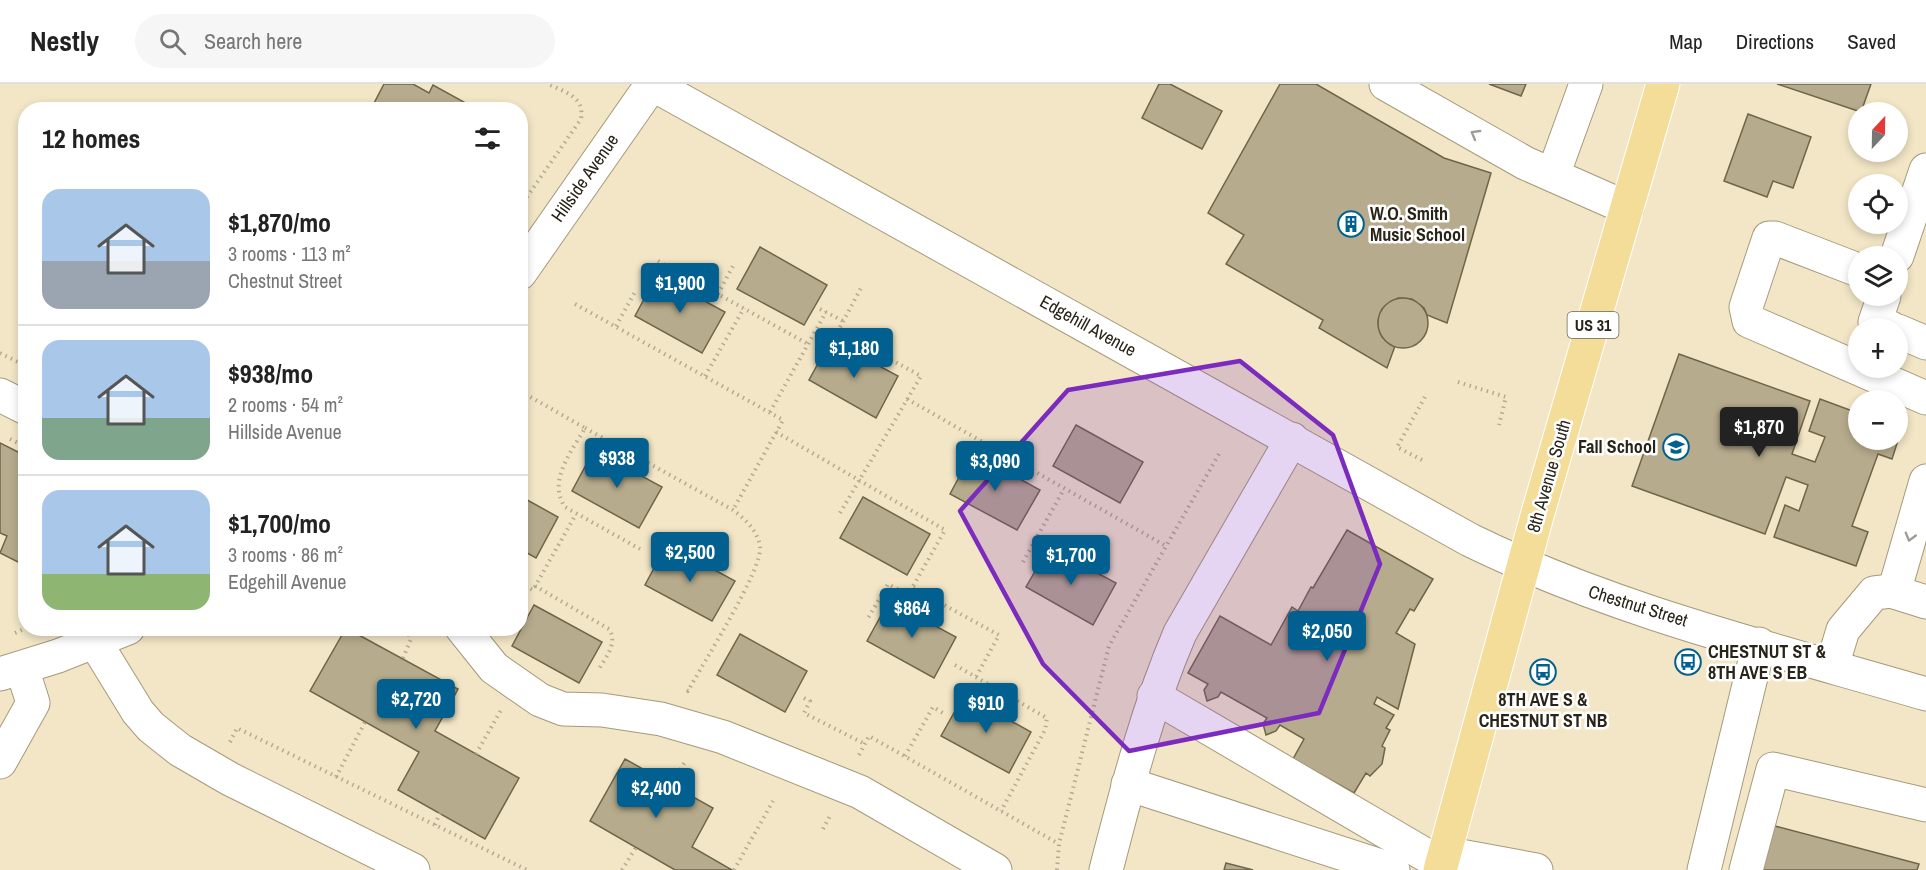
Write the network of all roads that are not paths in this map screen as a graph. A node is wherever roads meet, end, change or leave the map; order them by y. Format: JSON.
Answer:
{"nodes":[{"id":1,"x":652,"y":84,"type":"edge"},
{"id":2,"x":1386,"y":84,"type":"edge"},
{"id":3,"x":1586,"y":84,"type":"edge"},
{"id":4,"x":1663,"y":84,"type":"edge"},
{"id":5,"x":1539,"y":169,"type":"junction"},
{"id":6,"x":1926,"y":170,"type":"edge"},
{"id":7,"x":1627,"y":208,"type":"junction"},
{"id":8,"x":1900,"y":246,"type":"edge"},
{"id":9,"x":528,"y":262,"type":"edge"},
{"id":10,"x":1848,"y":266,"type":"edge"},
{"id":11,"x":1908,"y":336,"type":"edge"},
{"id":12,"x":1926,"y":344,"type":"edge"},
{"id":13,"x":0,"y":395,"type":"edge"},
{"id":14,"x":1926,"y":398,"type":"edge"},
{"id":15,"x":18,"y":404,"type":"edge"},
{"id":16,"x":1292,"y":439,"type":"junction"},
{"id":17,"x":1926,"y":481,"type":"edge"},
{"id":18,"x":1524,"y":567,"type":"junction"},
{"id":19,"x":1894,"y":592,"type":"junction"},
{"id":20,"x":1926,"y":602,"type":"edge"},
{"id":21,"x":109,"y":636,"type":"edge"},
{"id":22,"x":468,"y":636,"type":"edge"},
{"id":23,"x":95,"y":642,"type":"junction"},
{"id":24,"x":1759,"y":644,"type":"junction"},
{"id":25,"x":1832,"y":666,"type":"junction"},
{"id":26,"x":11,"y":671,"type":"edge"},
{"id":27,"x":1926,"y":694,"type":"edge"},
{"id":28,"x":1154,"y":696,"type":"junction"},
{"id":29,"x":0,"y":762,"type":"edge"},
{"id":30,"x":1128,"y":784,"type":"junction"},
{"id":31,"x":1926,"y":805,"type":"edge"},
{"id":32,"x":1442,"y":862,"type":"edge"},
{"id":33,"x":413,"y":870,"type":"edge"},
{"id":34,"x":995,"y":870,"type":"edge"},
{"id":35,"x":1106,"y":870,"type":"edge"},
{"id":36,"x":1394,"y":870,"type":"edge"},
{"id":37,"x":1536,"y":870,"type":"edge"},
{"id":38,"x":1704,"y":870,"type":"edge"},
{"id":39,"x":1746,"y":870,"type":"edge"}],
"edges":[{"from":1,"to":9,"type":"street","name":"Hillside Avenue"},
{"from":1,"to":16,"type":"street","name":"Edgehill Avenue"},
{"from":5,"to":2,"type":"street","one_way":true},
{"from":3,"to":5,"type":"street"},
{"from":4,"to":7,"type":"main road","name":"8th Avenue South","number":"US 31"},
{"from":5,"to":7,"type":"street"},
{"from":6,"to":8,"type":"street"},
{"from":7,"to":18,"type":"main road","name":"8th Avenue South","number":"US 31"},
{"from":10,"to":14,"type":"street"},
{"from":11,"to":12,"type":"street"},
{"from":13,"to":15,"type":"street"},
{"from":16,"to":18,"type":"street","name":"Edgehill Avenue"},
{"from":16,"to":28,"type":"street"},
{"from":17,"to":19,"type":"street","one_way":true},
{"from":18,"to":24,"type":"street","name":"Chestnut Street"},
{"from":18,"to":32,"type":"main road","name":"8th Avenue South","number":"US 31"},
{"from":19,"to":20,"type":"street"},
{"from":19,"to":25,"type":"street"},
{"from":21,"to":23,"type":"street"},
{"from":22,"to":34,"type":"street"},
{"from":23,"to":26,"type":"street"},
{"from":23,"to":33,"type":"street"},
{"from":24,"to":25,"type":"street","name":"Chestnut Street"},
{"from":24,"to":38,"type":"street"},
{"from":25,"to":27,"type":"street","name":"Chestnut Street"},
{"from":26,"to":29,"type":"street"},
{"from":28,"to":30,"type":"street"},
{"from":28,"to":32,"type":"street"},
{"from":30,"to":35,"type":"street"},
{"from":30,"to":36,"type":"street"},
{"from":31,"to":39,"type":"street"},
{"from":32,"to":37,"type":"street"}]}
